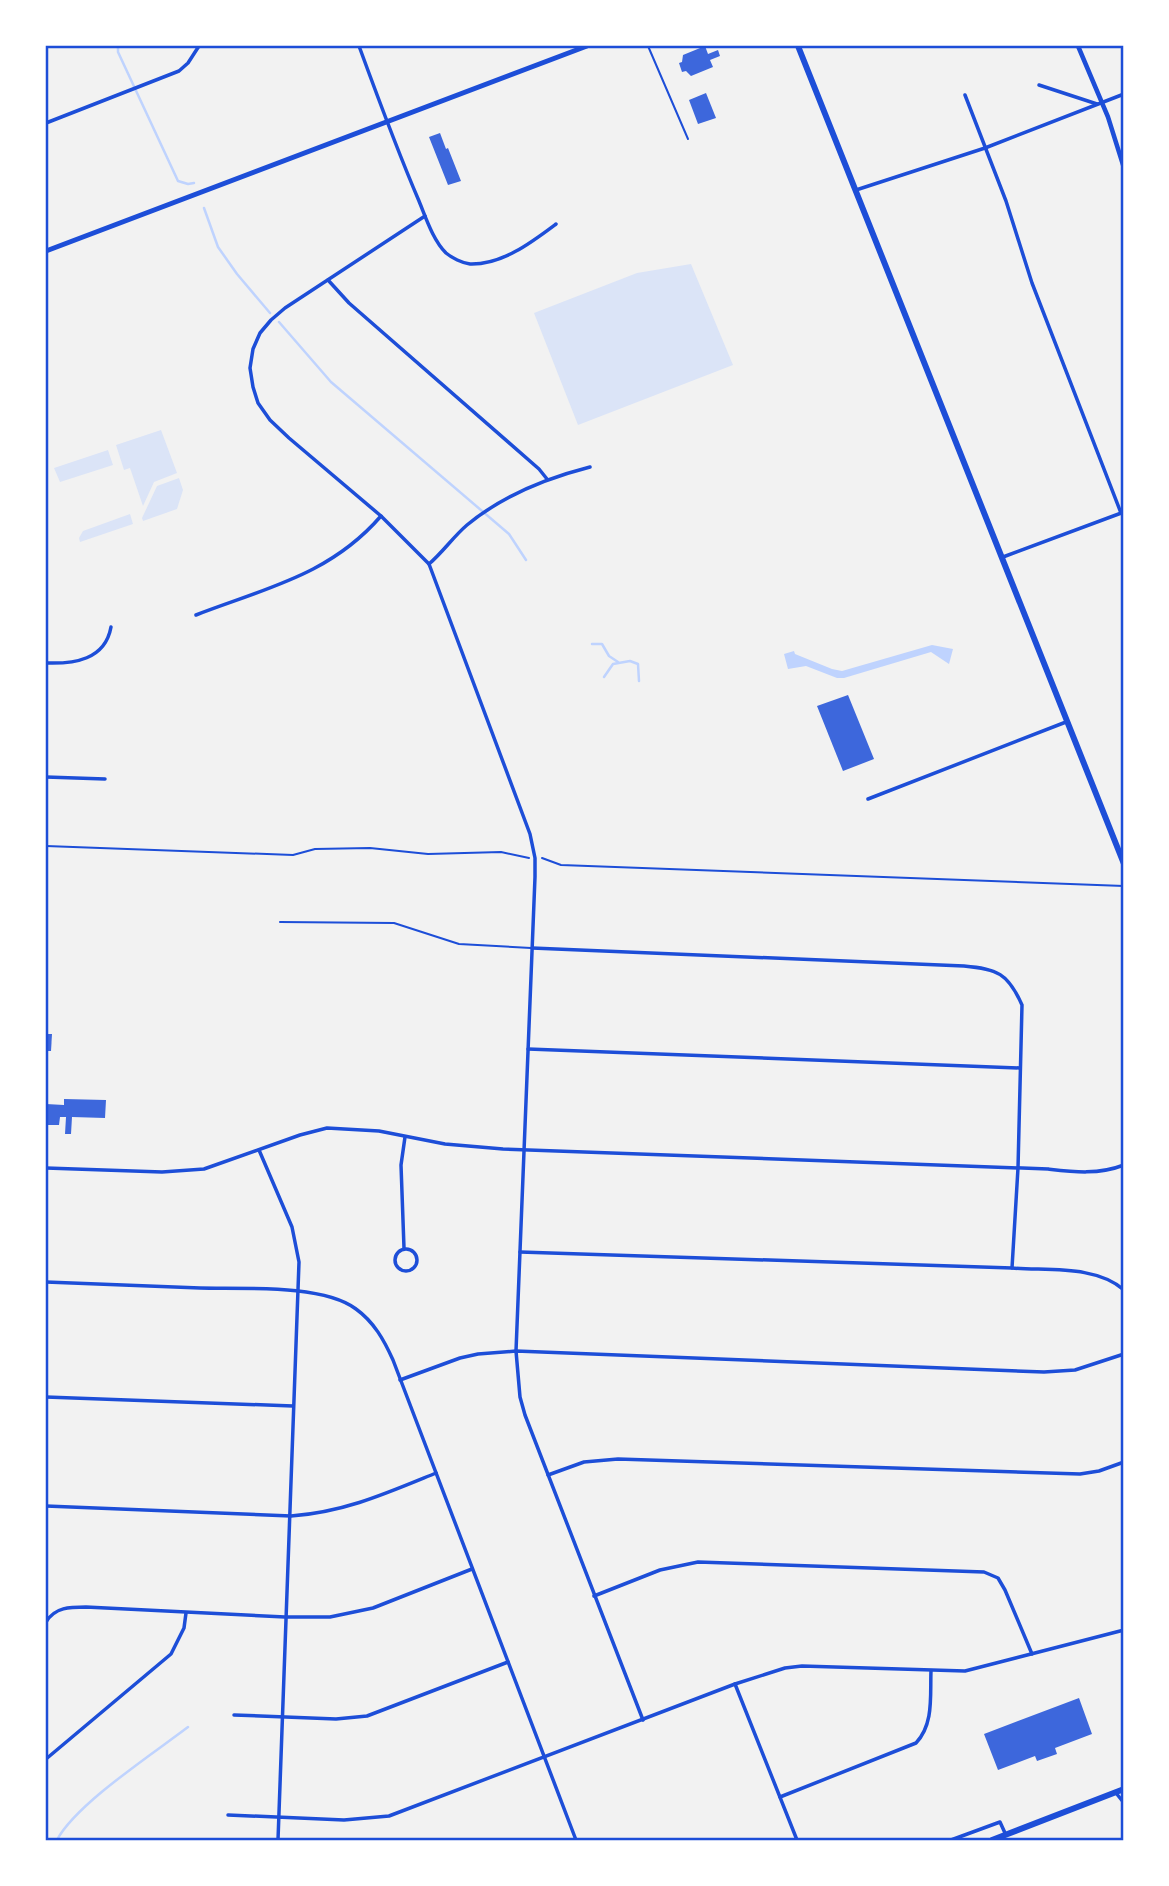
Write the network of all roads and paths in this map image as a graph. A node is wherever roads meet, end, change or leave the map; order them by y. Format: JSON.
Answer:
{"nodes":[{"id":1,"x":199,"y":46,"type":"edge"},
{"id":2,"x":359,"y":46,"type":"edge"},
{"id":3,"x":587,"y":46,"type":"edge"},
{"id":4,"x":648,"y":46,"type":"edge"},
{"id":5,"x":798,"y":46,"type":"edge"},
{"id":6,"x":1077,"y":46,"type":"edge"},
{"id":7,"x":1039,"y":85,"type":"dead end"},
{"id":8,"x":1124,"y":94,"type":"edge"},
{"id":9,"x":965,"y":95,"type":"dead end"},
{"id":10,"x":1100,"y":103,"type":"junction"},
{"id":11,"x":386,"y":121,"type":"junction"},
{"id":12,"x":46,"y":123,"type":"edge"},
{"id":13,"x":688,"y":139,"type":"dead end"},
{"id":14,"x":985,"y":148,"type":"junction"},
{"id":15,"x":1124,"y":168,"type":"edge"},
{"id":16,"x":856,"y":190,"type":"junction"},
{"id":17,"x":425,"y":216,"type":"junction"},
{"id":18,"x":556,"y":224,"type":"dead end"},
{"id":19,"x":46,"y":251,"type":"edge"},
{"id":20,"x":328,"y":280,"type":"junction"},
{"id":21,"x":590,"y":467,"type":"dead end"},
{"id":22,"x":547,"y":479,"type":"junction"},
{"id":23,"x":1122,"y":513,"type":"edge"},
{"id":24,"x":381,"y":516,"type":"junction"},
{"id":25,"x":1001,"y":558,"type":"junction"},
{"id":26,"x":429,"y":564,"type":"junction"},
{"id":27,"x":196,"y":615,"type":"dead end"},
{"id":28,"x":111,"y":627,"type":"dead end"},
{"id":29,"x":46,"y":663,"type":"edge"},
{"id":30,"x":1066,"y":722,"type":"junction"},
{"id":31,"x":46,"y":777,"type":"edge"},
{"id":32,"x":105,"y":779,"type":"dead end"},
{"id":33,"x":868,"y":799,"type":"dead end"},
{"id":34,"x":46,"y":846,"type":"edge"},
{"id":35,"x":531,"y":858,"type":"dead end"},
{"id":36,"x":541,"y":858,"type":"dead end"},
{"id":37,"x":1124,"y":864,"type":"edge"},
{"id":38,"x":1124,"y":886,"type":"edge"},
{"id":39,"x":280,"y":922,"type":"dead end"},
{"id":40,"x":532,"y":948,"type":"junction"},
{"id":41,"x":528,"y":1049,"type":"junction"},
{"id":42,"x":1020,"y":1068,"type":"junction"},
{"id":43,"x":405,"y":1138,"type":"junction"},
{"id":44,"x":259,"y":1150,"type":"junction"},
{"id":45,"x":523,"y":1150,"type":"junction"},
{"id":46,"x":1124,"y":1165,"type":"edge"},
{"id":47,"x":46,"y":1168,"type":"edge"},
{"id":48,"x":1018,"y":1168,"type":"junction"},
{"id":49,"x":404,"y":1248,"type":"junction"},
{"id":50,"x":520,"y":1252,"type":"junction"},
{"id":51,"x":1012,"y":1268,"type":"junction"},
{"id":52,"x":46,"y":1282,"type":"edge"},
{"id":53,"x":1124,"y":1290,"type":"edge"},
{"id":54,"x":300,"y":1291,"type":"junction"},
{"id":55,"x":516,"y":1351,"type":"junction"},
{"id":56,"x":1124,"y":1354,"type":"edge"},
{"id":57,"x":400,"y":1380,"type":"junction"},
{"id":58,"x":46,"y":1397,"type":"edge"},
{"id":59,"x":293,"y":1406,"type":"junction"},
{"id":60,"x":1124,"y":1462,"type":"edge"},
{"id":61,"x":436,"y":1473,"type":"junction"},
{"id":62,"x":548,"y":1475,"type":"junction"},
{"id":63,"x":46,"y":1506,"type":"edge"},
{"id":64,"x":291,"y":1516,"type":"junction"},
{"id":65,"x":472,"y":1569,"type":"junction"},
{"id":66,"x":594,"y":1596,"type":"junction"},
{"id":67,"x":186,"y":1613,"type":"junction"},
{"id":68,"x":285,"y":1617,"type":"junction"},
{"id":69,"x":46,"y":1622,"type":"edge"},
{"id":70,"x":1124,"y":1630,"type":"edge"},
{"id":71,"x":1032,"y":1654,"type":"junction"},
{"id":72,"x":508,"y":1662,"type":"junction"},
{"id":73,"x":930,"y":1671,"type":"junction"},
{"id":74,"x":735,"y":1684,"type":"junction"},
{"id":75,"x":234,"y":1715,"type":"dead end"},
{"id":76,"x":282,"y":1717,"type":"junction"},
{"id":77,"x":643,"y":1720,"type":"junction"},
{"id":78,"x":543,"y":1757,"type":"junction"},
{"id":79,"x":46,"y":1759,"type":"edge"},
{"id":80,"x":1124,"y":1789,"type":"edge"},
{"id":81,"x":1115,"y":1793,"type":"junction"},
{"id":82,"x":780,"y":1797,"type":"junction"},
{"id":83,"x":1124,"y":1803,"type":"edge"},
{"id":84,"x":228,"y":1815,"type":"dead end"},
{"id":85,"x":279,"y":1816,"type":"junction"},
{"id":86,"x":1006,"y":1835,"type":"junction"},
{"id":87,"x":278,"y":1840,"type":"edge"},
{"id":88,"x":576,"y":1840,"type":"edge"},
{"id":89,"x":797,"y":1840,"type":"edge"},
{"id":90,"x":951,"y":1840,"type":"edge"},
{"id":91,"x":992,"y":1840,"type":"edge"}],
"edges":[{"from":1,"to":12,"type":"street"},
{"from":2,"to":11,"type":"street"},
{"from":3,"to":11,"type":"main road"},
{"from":4,"to":13,"type":"lane"},
{"from":5,"to":16,"type":"main road"},
{"from":6,"to":10,"type":"street"},
{"from":7,"to":10,"type":"street"},
{"from":8,"to":10,"type":"street"},
{"from":9,"to":14,"type":"street"},
{"from":10,"to":14,"type":"street"},
{"from":10,"to":15,"type":"street"},
{"from":11,"to":17,"type":"street"},
{"from":11,"to":19,"type":"main road"},
{"from":14,"to":16,"type":"street"},
{"from":14,"to":23,"type":"street"},
{"from":16,"to":25,"type":"main road"},
{"from":17,"to":18,"type":"street"},
{"from":17,"to":20,"type":"street"},
{"from":20,"to":22,"type":"street"},
{"from":20,"to":24,"type":"street"},
{"from":21,"to":22,"type":"street"},
{"from":22,"to":26,"type":"street"},
{"from":23,"to":25,"type":"street"},
{"from":24,"to":26,"type":"street"},
{"from":24,"to":27,"type":"street"},
{"from":25,"to":30,"type":"main road"},
{"from":26,"to":40,"type":"street"},
{"from":28,"to":29,"type":"street"},
{"from":30,"to":33,"type":"street"},
{"from":30,"to":37,"type":"main road"},
{"from":31,"to":32,"type":"street"},
{"from":34,"to":35,"type":"path"},
{"from":36,"to":38,"type":"path"},
{"from":39,"to":40,"type":"lane"},
{"from":40,"to":41,"type":"street"},
{"from":40,"to":42,"type":"street"},
{"from":41,"to":42,"type":"street"},
{"from":41,"to":45,"type":"street"},
{"from":42,"to":48,"type":"street"},
{"from":43,"to":44,"type":"street"},
{"from":43,"to":45,"type":"street"},
{"from":43,"to":49,"type":"street"},
{"from":44,"to":47,"type":"street"},
{"from":44,"to":54,"type":"street"},
{"from":45,"to":48,"type":"street"},
{"from":45,"to":50,"type":"street"},
{"from":46,"to":48,"type":"street"},
{"from":48,"to":51,"type":"street"},
{"from":49,"to":49,"type":"street"},
{"from":50,"to":51,"type":"street"},
{"from":50,"to":55,"type":"street"},
{"from":51,"to":53,"type":"street"},
{"from":52,"to":54,"type":"street"},
{"from":54,"to":57,"type":"street"},
{"from":54,"to":59,"type":"street"},
{"from":55,"to":56,"type":"street"},
{"from":55,"to":57,"type":"street"},
{"from":55,"to":62,"type":"street"},
{"from":57,"to":61,"type":"street"},
{"from":58,"to":59,"type":"street"},
{"from":59,"to":64,"type":"street"},
{"from":60,"to":62,"type":"street"},
{"from":61,"to":64,"type":"street"},
{"from":61,"to":65,"type":"street"},
{"from":62,"to":66,"type":"street"},
{"from":63,"to":64,"type":"street"},
{"from":64,"to":68,"type":"street"},
{"from":65,"to":68,"type":"street"},
{"from":65,"to":72,"type":"street"},
{"from":66,"to":71,"type":"street"},
{"from":66,"to":77,"type":"street"},
{"from":67,"to":68,"type":"street"},
{"from":67,"to":69,"type":"street"},
{"from":67,"to":79,"type":"street"},
{"from":68,"to":76,"type":"street"},
{"from":70,"to":71,"type":"street"},
{"from":71,"to":73,"type":"street"},
{"from":72,"to":76,"type":"street"},
{"from":72,"to":78,"type":"street"},
{"from":73,"to":74,"type":"street"},
{"from":73,"to":82,"type":"street"},
{"from":74,"to":77,"type":"street"},
{"from":74,"to":82,"type":"street"},
{"from":75,"to":76,"type":"street"},
{"from":76,"to":85,"type":"street"},
{"from":77,"to":78,"type":"street"},
{"from":78,"to":85,"type":"street"},
{"from":78,"to":88,"type":"street"},
{"from":80,"to":81,"type":"main road"},
{"from":81,"to":83,"type":"street"},
{"from":81,"to":86,"type":"main road"},
{"from":82,"to":89,"type":"street"},
{"from":84,"to":85,"type":"street"},
{"from":85,"to":87,"type":"street"},
{"from":86,"to":90,"type":"street"},
{"from":86,"to":91,"type":"main road"}]}
